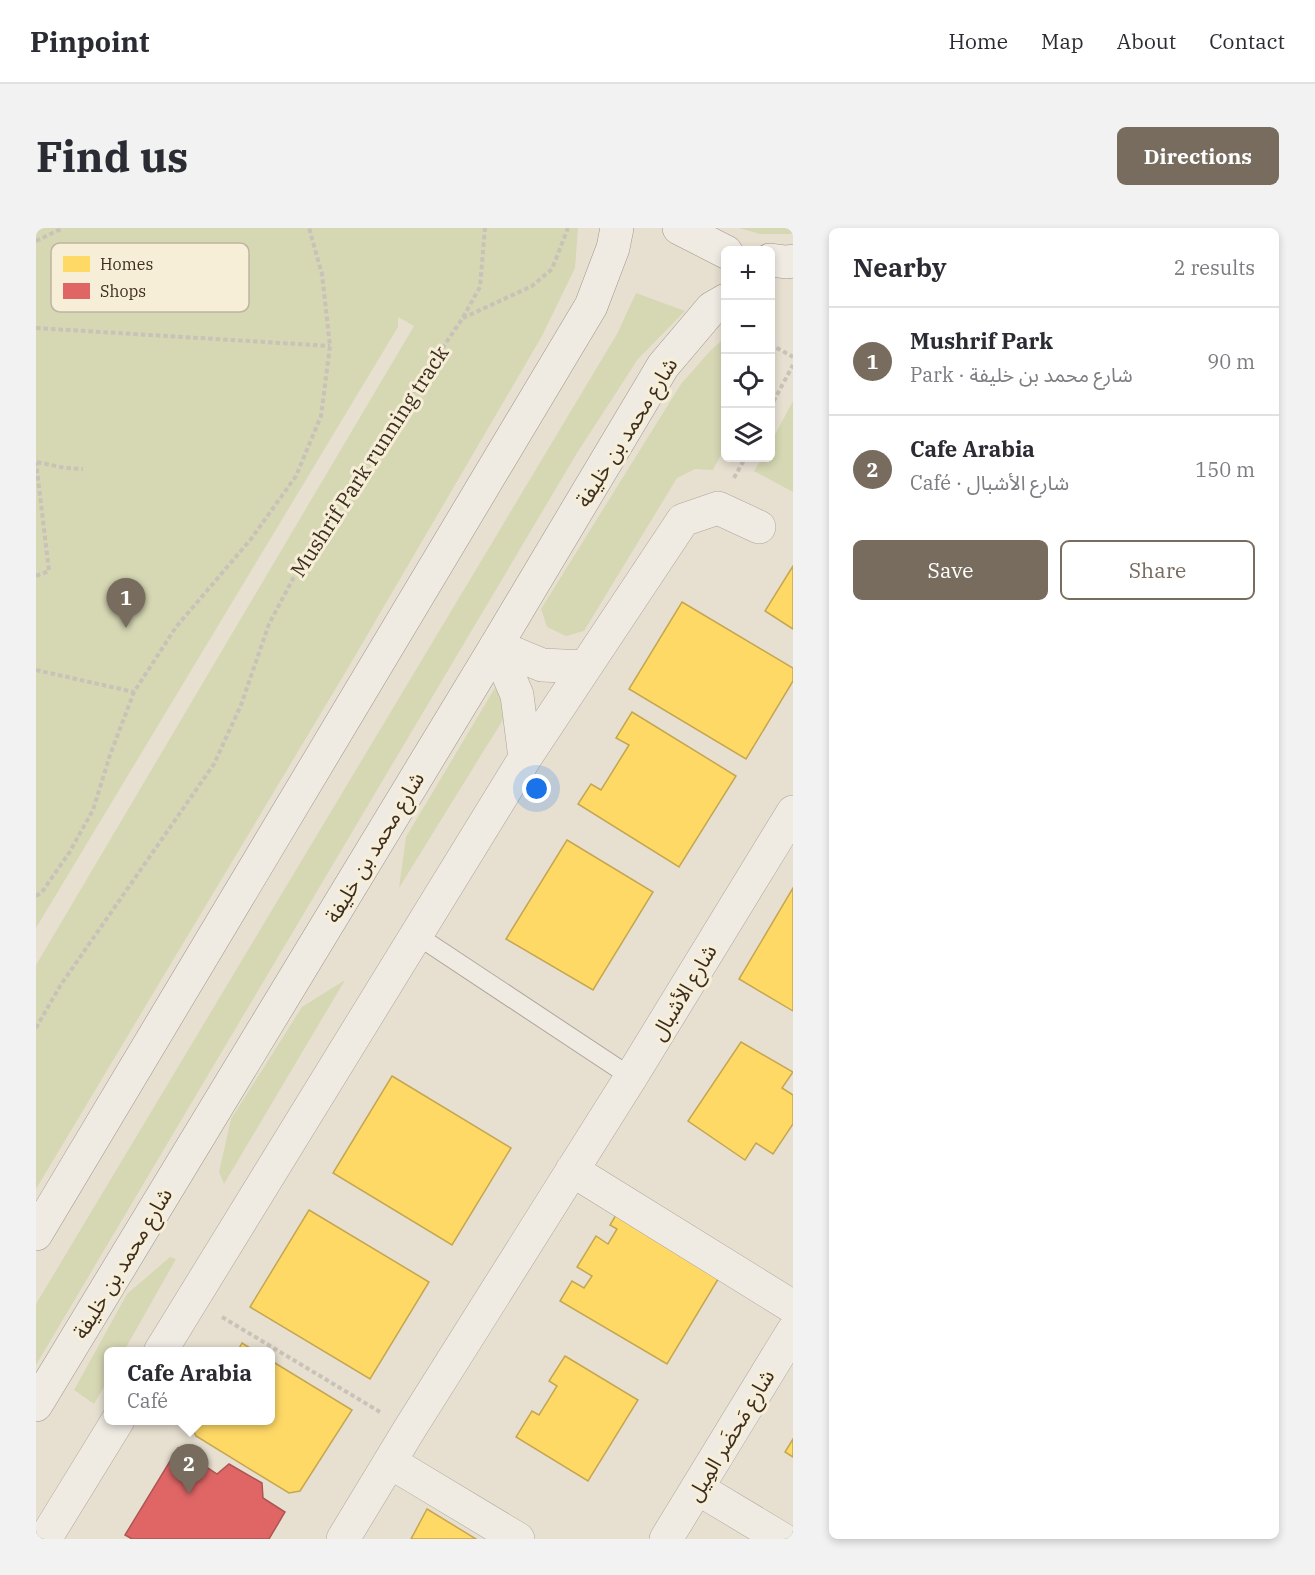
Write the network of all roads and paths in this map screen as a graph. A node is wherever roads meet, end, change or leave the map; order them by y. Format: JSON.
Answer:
{"nodes":[{"id":1,"x":63,"y":228,"type":"edge"},
{"id":2,"x":309,"y":228,"type":"edge"},
{"id":3,"x":485,"y":228,"type":"edge"},
{"id":4,"x":568,"y":228,"type":"edge"},
{"id":5,"x":617,"y":228,"type":"edge"},
{"id":6,"x":679,"y":228,"type":"edge"},
{"id":7,"x":36,"y":242,"type":"edge"},
{"id":8,"x":721,"y":249,"type":"edge"},
{"id":9,"x":721,"y":303,"type":"edge"},
{"id":10,"x":462,"y":319,"type":"junction"},
{"id":11,"x":36,"y":328,"type":"edge"},
{"id":12,"x":330,"y":346,"type":"junction"},
{"id":13,"x":775,"y":346,"type":"edge"},
{"id":14,"x":793,"y":357,"type":"edge"},
{"id":15,"x":793,"y":365,"type":"edge"},
{"id":16,"x":775,"y":400,"type":"edge"},
{"id":17,"x":36,"y":462,"type":"edge"},
{"id":18,"x":83,"y":469,"type":"dead end"},
{"id":19,"x":759,"y":527,"type":"dead end"},
{"id":20,"x":36,"y":576,"type":"edge"},
{"id":21,"x":496,"y":646,"type":"junction"},
{"id":22,"x":585,"y":667,"type":"junction"},
{"id":23,"x":36,"y":670,"type":"edge"},
{"id":24,"x":134,"y":692,"type":"junction"},
{"id":25,"x":525,"y":758,"type":"junction"},
{"id":26,"x":793,"y":812,"type":"edge"},
{"id":27,"x":36,"y":896,"type":"edge"},
{"id":28,"x":415,"y":934,"type":"junction"},
{"id":29,"x":36,"y":1028,"type":"edge"},
{"id":30,"x":631,"y":1077,"type":"junction"},
{"id":31,"x":572,"y":1170,"type":"junction"},
{"id":32,"x":36,"y":1232,"type":"edge"},
{"id":33,"x":192,"y":1299,"type":"junction"},
{"id":34,"x":793,"y":1307,"type":"edge"},
{"id":35,"x":793,"y":1330,"type":"edge"},
{"id":36,"x":163,"y":1347,"type":"edge"},
{"id":37,"x":272,"y":1347,"type":"edge"},
{"id":38,"x":275,"y":1349,"type":"edge"},
{"id":39,"x":36,"y":1405,"type":"edge"},
{"id":40,"x":115,"y":1425,"type":"edge"},
{"id":41,"x":409,"y":1430,"type":"junction"},
{"id":42,"x":390,"y":1462,"type":"junction"},
{"id":43,"x":698,"y":1488,"type":"junction"},
{"id":44,"x":45,"y":1539,"type":"edge"},
{"id":45,"x":343,"y":1539,"type":"edge"},
{"id":46,"x":518,"y":1539,"type":"edge"},
{"id":47,"x":666,"y":1539,"type":"edge"},
{"id":48,"x":782,"y":1539,"type":"edge"}],
"edges":[{"from":1,"to":7,"type":"path"},
{"from":2,"to":12,"type":"path"},
{"from":3,"to":10,"type":"path","name":"Mushrif Park running track"},
{"from":4,"to":10,"type":"path"},
{"from":5,"to":32,"type":"street"},
{"from":6,"to":8,"type":"street"},
{"from":9,"to":21,"type":"street","name":"شارع محمد بن خليفة"},
{"from":10,"to":29,"type":"path","name":"Mushrif Park running track"},
{"from":11,"to":12,"type":"path"},
{"from":12,"to":24,"type":"path"},
{"from":13,"to":14,"type":"path"},
{"from":15,"to":16,"type":"path"},
{"from":17,"to":18,"type":"path"},
{"from":17,"to":20,"type":"path"},
{"from":19,"to":22,"type":"street"},
{"from":21,"to":22,"type":"street"},
{"from":21,"to":25,"type":"street"},
{"from":21,"to":39,"type":"street","name":"شارع محمد بن خليفة"},
{"from":22,"to":25,"type":"street"},
{"from":23,"to":24,"type":"path"},
{"from":24,"to":27,"type":"path"},
{"from":25,"to":28,"type":"street"},
{"from":26,"to":30,"type":"street","name":"شارع الأشبال"},
{"from":28,"to":30,"type":"lane"},
{"from":28,"to":33,"type":"street"},
{"from":30,"to":31,"type":"street","name":"شارع الأشبال"},
{"from":31,"to":34,"type":"street"},
{"from":31,"to":41,"type":"street","name":"شارع الأشبال"},
{"from":33,"to":36,"type":"street"},
{"from":33,"to":37,"type":"path"},
{"from":35,"to":43,"type":"street","name":"شارع مَحضَر المِيل"},
{"from":38,"to":41,"type":"path"},
{"from":40,"to":44,"type":"street"},
{"from":41,"to":42,"type":"street","name":"شارع الأشبال"},
{"from":42,"to":45,"type":"street","name":"شارع الأشبال"},
{"from":42,"to":46,"type":"street"},
{"from":43,"to":47,"type":"street","name":"شارع مَحضَر المِيل"},
{"from":43,"to":48,"type":"street"}]}
